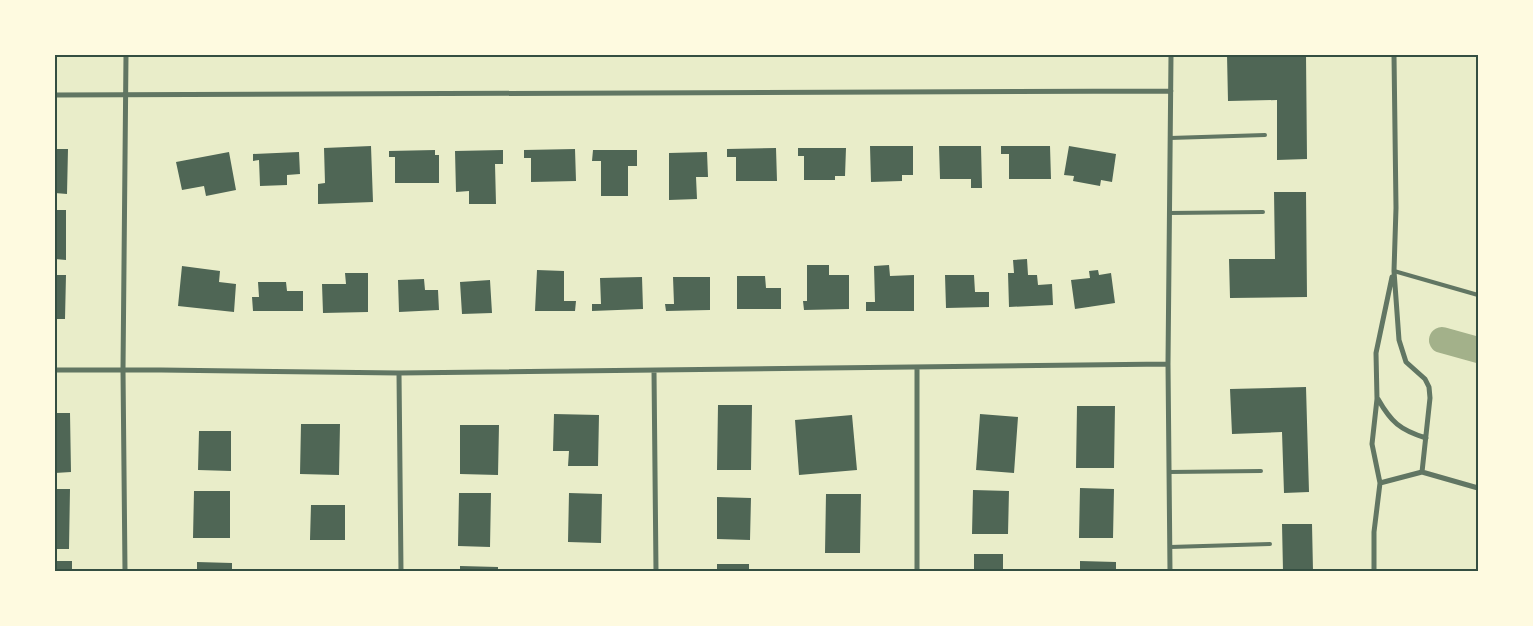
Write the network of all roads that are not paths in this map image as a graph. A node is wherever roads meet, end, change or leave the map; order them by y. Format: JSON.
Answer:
{"nodes":[{"id":1,"x":126,"y":55,"type":"edge"},
{"id":2,"x":1171,"y":55,"type":"edge"},
{"id":3,"x":1394,"y":55,"type":"edge"},
{"id":4,"x":1171,"y":91,"type":"junction"},
{"id":5,"x":126,"y":94,"type":"junction"},
{"id":6,"x":55,"y":95,"type":"edge"},
{"id":7,"x":1265,"y":135,"type":"dead end"},
{"id":8,"x":1170,"y":138,"type":"junction"},
{"id":9,"x":1263,"y":212,"type":"dead end"},
{"id":10,"x":1170,"y":213,"type":"junction"},
{"id":11,"x":1394,"y":271,"type":"junction"},
{"id":12,"x":1478,"y":295,"type":"edge"},
{"id":13,"x":1168,"y":364,"type":"junction"},
{"id":14,"x":917,"y":367,"type":"junction"},
{"id":15,"x":55,"y":370,"type":"edge"},
{"id":16,"x":122,"y":370,"type":"junction"},
{"id":17,"x":654,"y":371,"type":"junction"},
{"id":18,"x":399,"y":374,"type":"junction"},
{"id":19,"x":1377,"y":399,"type":"junction"},
{"id":20,"x":1426,"y":438,"type":"junction"},
{"id":21,"x":1261,"y":471,"type":"dead end"},
{"id":22,"x":1169,"y":472,"type":"junction"},
{"id":23,"x":1422,"y":472,"type":"junction"},
{"id":24,"x":1380,"y":483,"type":"junction"},
{"id":25,"x":1478,"y":488,"type":"edge"},
{"id":26,"x":1270,"y":544,"type":"dead end"},
{"id":27,"x":1170,"y":547,"type":"junction"},
{"id":28,"x":125,"y":571,"type":"edge"},
{"id":29,"x":401,"y":571,"type":"edge"},
{"id":30,"x":656,"y":571,"type":"edge"},
{"id":31,"x":917,"y":571,"type":"edge"},
{"id":32,"x":1170,"y":571,"type":"edge"},
{"id":33,"x":1374,"y":571,"type":"edge"}],
"edges":[{"from":1,"to":5,"type":"street"},
{"from":2,"to":4,"type":"street"},
{"from":3,"to":11,"type":"street"},
{"from":4,"to":5,"type":"street"},
{"from":4,"to":8,"type":"street"},
{"from":5,"to":6,"type":"street"},
{"from":5,"to":16,"type":"street"},
{"from":7,"to":8,"type":"lane"},
{"from":8,"to":10,"type":"street"},
{"from":9,"to":10,"type":"lane"},
{"from":10,"to":13,"type":"street"},
{"from":11,"to":12,"type":"lane"},
{"from":11,"to":19,"type":"street"},
{"from":11,"to":20,"type":"street"},
{"from":13,"to":14,"type":"street"},
{"from":13,"to":22,"type":"street"},
{"from":14,"to":17,"type":"street"},
{"from":14,"to":31,"type":"street"},
{"from":15,"to":16,"type":"street"},
{"from":16,"to":18,"type":"street"},
{"from":16,"to":28,"type":"street"},
{"from":17,"to":18,"type":"street"},
{"from":17,"to":30,"type":"street"},
{"from":18,"to":29,"type":"street"},
{"from":19,"to":20,"type":"street"},
{"from":19,"to":24,"type":"street"},
{"from":20,"to":23,"type":"street"},
{"from":21,"to":22,"type":"lane"},
{"from":22,"to":27,"type":"street"},
{"from":23,"to":24,"type":"street"},
{"from":23,"to":25,"type":"street"},
{"from":24,"to":33,"type":"street"},
{"from":26,"to":27,"type":"lane"},
{"from":27,"to":32,"type":"street"}]}
